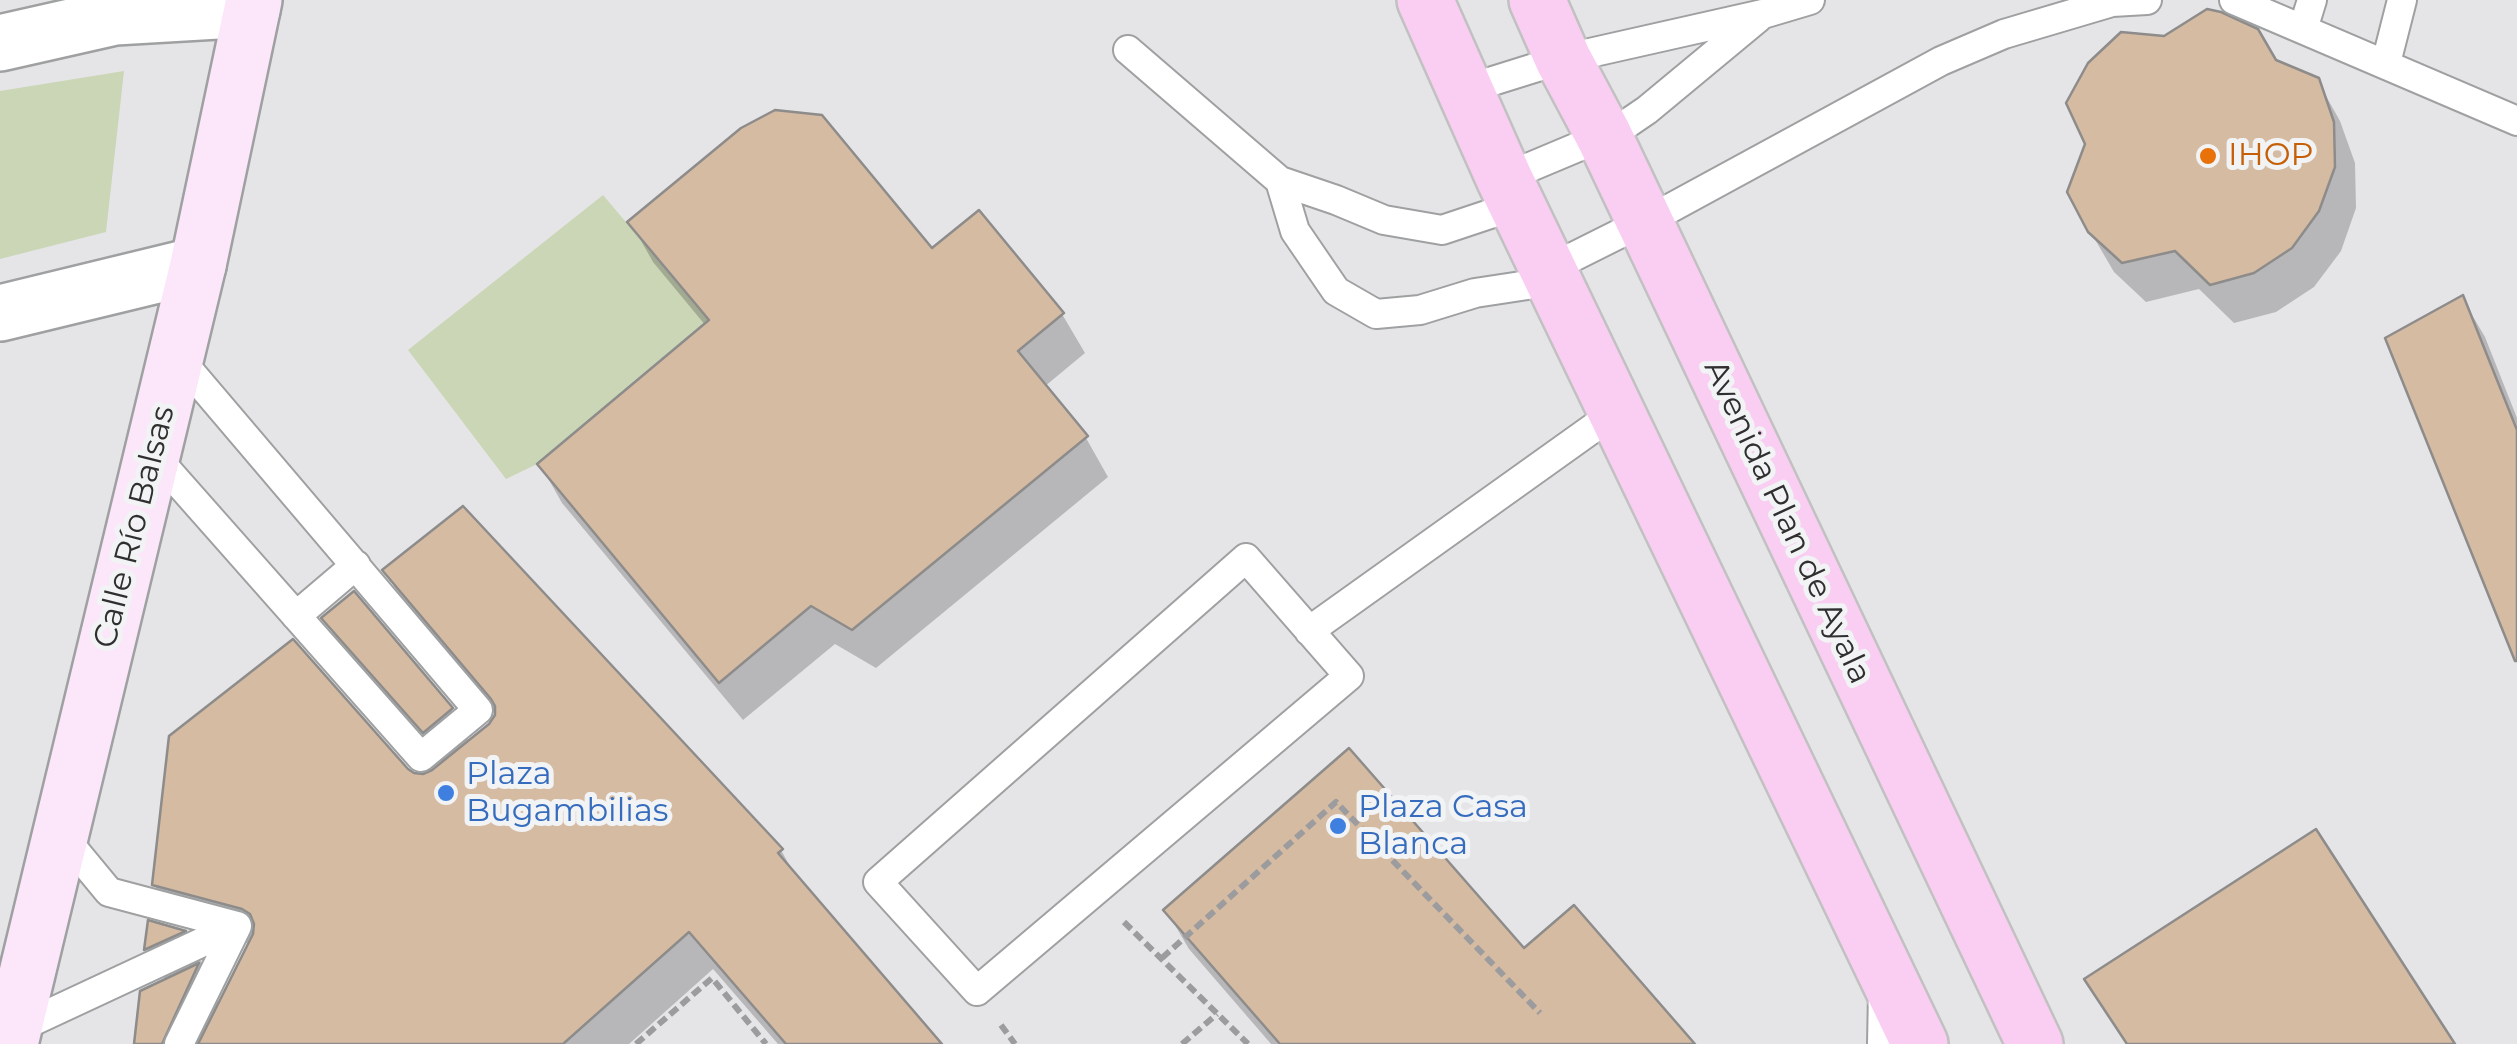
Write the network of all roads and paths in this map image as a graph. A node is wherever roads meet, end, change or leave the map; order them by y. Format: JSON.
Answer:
{"nodes":[{"id":1,"x":1425,"y":0,"type":"edge"},
{"id":2,"x":1536,"y":0,"type":"edge"},
{"id":3,"x":1810,"y":0,"type":"edge"},
{"id":4,"x":2146,"y":0,"type":"edge"},
{"id":5,"x":2234,"y":0,"type":"edge"},
{"id":6,"x":2312,"y":0,"type":"edge"},
{"id":7,"x":2402,"y":0,"type":"edge"},
{"id":8,"x":255,"y":3,"type":"edge"},
{"id":9,"x":1764,"y":14,"type":"junction"},
{"id":10,"x":2303,"y":29,"type":"junction"},
{"id":11,"x":0,"y":43,"type":"edge"},
{"id":12,"x":1128,"y":50,"type":"dead end"},
{"id":13,"x":1564,"y":59,"type":"junction"},
{"id":14,"x":2386,"y":63,"type":"junction"},
{"id":15,"x":1466,"y":90,"type":"junction"},
{"id":16,"x":2517,"y":121,"type":"edge"},
{"id":17,"x":1604,"y":136,"type":"junction"},
{"id":18,"x":1280,"y":181,"type":"junction"},
{"id":19,"x":1511,"y":191,"type":"junction"},
{"id":20,"x":1644,"y":220,"type":"junction"},
{"id":21,"x":198,"y":265,"type":"junction"},
{"id":22,"x":1552,"y":275,"type":"junction"},
{"id":23,"x":0,"y":312,"type":"edge"},
{"id":24,"x":176,"y":354,"type":"junction"},
{"id":25,"x":1617,"y":411,"type":"junction"},
{"id":26,"x":153,"y":454,"type":"junction"},
{"id":27,"x":356,"y":565,"type":"junction"},
{"id":28,"x":296,"y":616,"type":"junction"},
{"id":29,"x":1309,"y":630,"type":"junction"},
{"id":30,"x":61,"y":834,"type":"junction"},
{"id":31,"x":1094,"y":892,"type":"junction"},
{"id":32,"x":237,"y":926,"type":"junction"},
{"id":33,"x":1162,"y":958,"type":"junction"},
{"id":34,"x":1884,"y":968,"type":"junction"},
{"id":35,"x":1540,"y":1013,"type":"dead end"},
{"id":36,"x":1217,"y":1014,"type":"junction"},
{"id":37,"x":12,"y":1037,"type":"edge"},
{"id":38,"x":179,"y":1044,"type":"edge"},
{"id":39,"x":636,"y":1044,"type":"edge"},
{"id":40,"x":766,"y":1044,"type":"edge"},
{"id":41,"x":1182,"y":1044,"type":"edge"},
{"id":42,"x":1248,"y":1044,"type":"edge"},
{"id":43,"x":1882,"y":1044,"type":"edge"},
{"id":44,"x":1920,"y":1044,"type":"edge"},
{"id":45,"x":2036,"y":1044,"type":"edge"}],
"edges":[{"from":1,"to":15,"type":"main road"},
{"from":2,"to":13,"type":"main road","name":"Avenida Plan de Ayala"},
{"from":3,"to":9,"type":"lane"},
{"from":4,"to":20,"type":"lane"},
{"from":5,"to":10,"type":"lane"},
{"from":6,"to":10,"type":"lane"},
{"from":7,"to":14,"type":"lane"},
{"from":8,"to":11,"type":"street"},
{"from":8,"to":21,"type":"street","name":"Calle Río Balsas"},
{"from":9,"to":13,"type":"lane"},
{"from":9,"to":17,"type":"lane"},
{"from":10,"to":14,"type":"lane"},
{"from":12,"to":18,"type":"lane"},
{"from":13,"to":15,"type":"lane"},
{"from":13,"to":17,"type":"main road","name":"Avenida Plan de Ayala"},
{"from":14,"to":16,"type":"lane"},
{"from":15,"to":19,"type":"main road"},
{"from":17,"to":19,"type":"lane"},
{"from":17,"to":20,"type":"main road","name":"Avenida Plan de Ayala"},
{"from":18,"to":19,"type":"lane"},
{"from":18,"to":22,"type":"lane"},
{"from":19,"to":22,"type":"main road"},
{"from":20,"to":22,"type":"lane"},
{"from":20,"to":45,"type":"main road","name":"Avenida Plan de Ayala"},
{"from":21,"to":23,"type":"street"},
{"from":21,"to":24,"type":"street","name":"Calle Río Balsas"},
{"from":22,"to":25,"type":"main road"},
{"from":24,"to":26,"type":"street","name":"Calle Río Balsas"},
{"from":24,"to":27,"type":"lane"},
{"from":25,"to":29,"type":"lane"},
{"from":25,"to":34,"type":"main road"},
{"from":26,"to":28,"type":"lane"},
{"from":26,"to":30,"type":"street","name":"Calle Río Balsas"},
{"from":27,"to":28,"type":"lane"},
{"from":27,"to":28,"type":"lane"},
{"from":29,"to":31,"type":"lane"},
{"from":29,"to":31,"type":"lane"},
{"from":30,"to":32,"type":"lane"},
{"from":30,"to":37,"type":"street","name":"Calle Río Balsas"},
{"from":31,"to":33,"type":"path"},
{"from":32,"to":37,"type":"lane"},
{"from":32,"to":38,"type":"lane"},
{"from":33,"to":35,"type":"path"},
{"from":33,"to":36,"type":"path"},
{"from":34,"to":43,"type":"lane"},
{"from":34,"to":44,"type":"main road"},
{"from":36,"to":41,"type":"path"},
{"from":36,"to":42,"type":"path"},
{"from":39,"to":40,"type":"path"}]}
